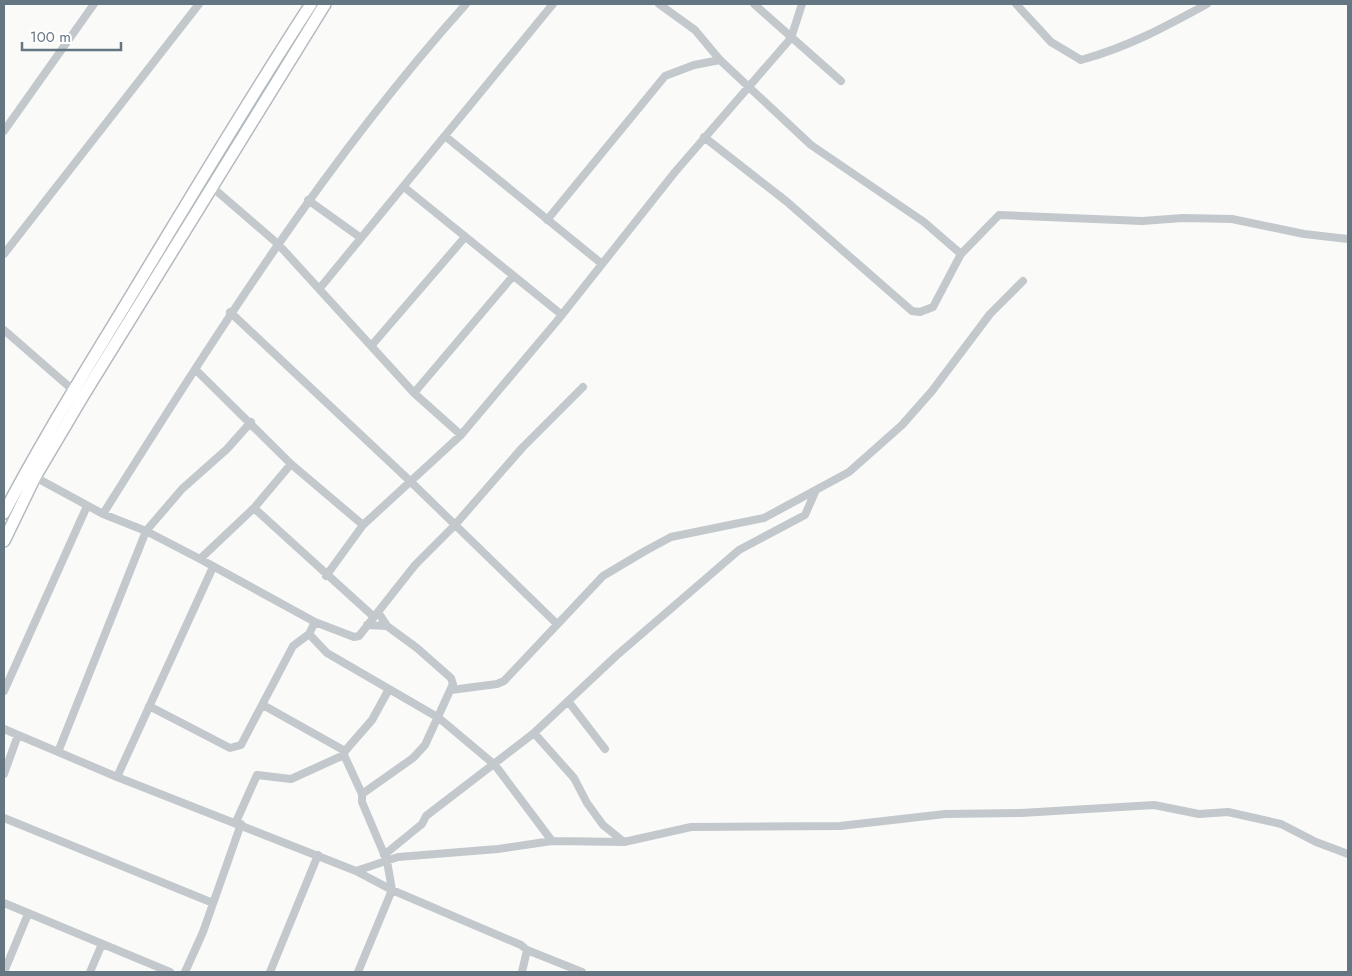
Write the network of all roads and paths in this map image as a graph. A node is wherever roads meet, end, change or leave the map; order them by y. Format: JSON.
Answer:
{"nodes":[{"id":1,"x":94,"y":4,"type":"edge"},
{"id":2,"x":199,"y":4,"type":"edge"},
{"id":3,"x":311,"y":4,"type":"edge"},
{"id":4,"x":325,"y":4,"type":"edge"},
{"id":5,"x":466,"y":4,"type":"edge"},
{"id":6,"x":552,"y":4,"type":"edge"},
{"id":7,"x":659,"y":4,"type":"edge"},
{"id":8,"x":754,"y":4,"type":"edge"},
{"id":9,"x":802,"y":4,"type":"edge"},
{"id":10,"x":1016,"y":4,"type":"edge"},
{"id":11,"x":1207,"y":4,"type":"edge"},
{"id":12,"x":791,"y":38,"type":"junction"},
{"id":13,"x":720,"y":60,"type":"junction"},
{"id":14,"x":841,"y":81,"type":"dead end"},
{"id":15,"x":750,"y":87,"type":"junction"},
{"id":16,"x":4,"y":131,"type":"edge"},
{"id":17,"x":445,"y":136,"type":"junction"},
{"id":18,"x":704,"y":137,"type":"junction"},
{"id":19,"x":212,"y":187,"type":"junction"},
{"id":20,"x":404,"y":187,"type":"junction"},
{"id":21,"x":308,"y":200,"type":"junction"},
{"id":22,"x":547,"y":220,"type":"junction"},
{"id":23,"x":465,"y":236,"type":"junction"},
{"id":24,"x":361,"y":238,"type":"junction"},
{"id":25,"x":1348,"y":239,"type":"edge"},
{"id":26,"x":278,"y":244,"type":"junction"},
{"id":27,"x":4,"y":254,"type":"edge"},
{"id":28,"x":961,"y":254,"type":"junction"},
{"id":29,"x":602,"y":264,"type":"junction"},
{"id":30,"x":513,"y":276,"type":"junction"},
{"id":31,"x":1023,"y":280,"type":"dead end"},
{"id":32,"x":320,"y":288,"type":"junction"},
{"id":33,"x":230,"y":312,"type":"junction"},
{"id":34,"x":562,"y":315,"type":"junction"},
{"id":35,"x":4,"y":330,"type":"edge"},
{"id":36,"x":372,"y":345,"type":"junction"},
{"id":37,"x":196,"y":370,"type":"junction"},
{"id":38,"x":583,"y":387,"type":"dead end"},
{"id":39,"x":74,"y":391,"type":"junction"},
{"id":40,"x":414,"y":393,"type":"junction"},
{"id":41,"x":71,"y":407,"type":"junction"},
{"id":42,"x":251,"y":422,"type":"junction"},
{"id":43,"x":460,"y":436,"type":"junction"},
{"id":44,"x":291,"y":464,"type":"junction"},
{"id":45,"x":35,"y":477,"type":"junction"},
{"id":46,"x":410,"y":481,"type":"junction"},
{"id":47,"x":816,"y":490,"type":"junction"},
{"id":48,"x":87,"y":506,"type":"junction"},
{"id":49,"x":254,"y":508,"type":"junction"},
{"id":50,"x":4,"y":513,"type":"edge"},
{"id":51,"x":103,"y":514,"type":"junction"},
{"id":52,"x":363,"y":525,"type":"junction"},
{"id":53,"x":454,"y":526,"type":"junction"},
{"id":54,"x":146,"y":531,"type":"junction"},
{"id":55,"x":4,"y":541,"type":"edge"},
{"id":56,"x":200,"y":559,"type":"junction"},
{"id":57,"x":213,"y":568,"type":"junction"},
{"id":58,"x":326,"y":576,"type":"junction"},
{"id":59,"x":376,"y":614,"type":"junction"},
{"id":60,"x":315,"y":622,"type":"junction"},
{"id":61,"x":557,"y":624,"type":"junction"},
{"id":62,"x":367,"y":625,"type":"junction"},
{"id":63,"x":386,"y":626,"type":"junction"},
{"id":64,"x":309,"y":634,"type":"junction"},
{"id":65,"x":389,"y":689,"type":"junction"},
{"id":66,"x":451,"y":690,"type":"junction"},
{"id":67,"x":4,"y":691,"type":"edge"},
{"id":68,"x":568,"y":701,"type":"junction"},
{"id":69,"x":263,"y":705,"type":"junction"},
{"id":70,"x":149,"y":706,"type":"junction"},
{"id":71,"x":438,"y":718,"type":"junction"},
{"id":72,"x":4,"y":729,"type":"edge"},
{"id":73,"x":534,"y":733,"type":"junction"},
{"id":74,"x":18,"y":735,"type":"junction"},
{"id":75,"x":605,"y":749,"type":"dead end"},
{"id":76,"x":58,"y":752,"type":"junction"},
{"id":77,"x":344,"y":753,"type":"junction"},
{"id":78,"x":495,"y":765,"type":"junction"},
{"id":79,"x":4,"y":774,"type":"edge"},
{"id":80,"x":117,"y":777,"type":"junction"},
{"id":81,"x":362,"y":794,"type":"junction"},
{"id":82,"x":4,"y":818,"type":"edge"},
{"id":83,"x":239,"y":823,"type":"junction"},
{"id":84,"x":552,"y":841,"type":"junction"},
{"id":85,"x":624,"y":842,"type":"junction"},
{"id":86,"x":1348,"y":854,"type":"edge"},
{"id":87,"x":318,"y":855,"type":"junction"},
{"id":88,"x":385,"y":858,"type":"junction"},
{"id":89,"x":356,"y":871,"type":"junction"},
{"id":90,"x":392,"y":890,"type":"junction"},
{"id":91,"x":4,"y":903,"type":"edge"},
{"id":92,"x":213,"y":903,"type":"junction"},
{"id":93,"x":28,"y":914,"type":"junction"},
{"id":94,"x":102,"y":944,"type":"junction"},
{"id":95,"x":527,"y":950,"type":"junction"},
{"id":96,"x":4,"y":972,"type":"edge"},
{"id":97,"x":90,"y":972,"type":"edge"},
{"id":98,"x":170,"y":972,"type":"edge"},
{"id":99,"x":185,"y":972,"type":"edge"},
{"id":100,"x":270,"y":972,"type":"edge"},
{"id":101,"x":358,"y":972,"type":"edge"},
{"id":102,"x":522,"y":972,"type":"edge"},
{"id":103,"x":582,"y":972,"type":"edge"}],
"edges":[{"from":1,"to":16,"type":"street"},
{"from":2,"to":27,"type":"street"},
{"from":3,"to":39,"type":"main road"},
{"from":4,"to":19,"type":"main road"},
{"from":5,"to":21,"type":"street"},
{"from":6,"to":17,"type":"street"},
{"from":7,"to":13,"type":"street"},
{"from":8,"to":12,"type":"street"},
{"from":9,"to":12,"type":"street"},
{"from":10,"to":11,"type":"street"},
{"from":12,"to":14,"type":"street"},
{"from":12,"to":15,"type":"street"},
{"from":13,"to":15,"type":"street"},
{"from":13,"to":22,"type":"street"},
{"from":15,"to":18,"type":"street"},
{"from":15,"to":28,"type":"street"},
{"from":17,"to":20,"type":"street"},
{"from":17,"to":22,"type":"street"},
{"from":18,"to":28,"type":"street"},
{"from":18,"to":29,"type":"street"},
{"from":19,"to":26,"type":"street"},
{"from":19,"to":41,"type":"main road"},
{"from":20,"to":23,"type":"street"},
{"from":20,"to":24,"type":"street"},
{"from":21,"to":24,"type":"street"},
{"from":21,"to":26,"type":"street"},
{"from":22,"to":29,"type":"street"},
{"from":23,"to":30,"type":"street"},
{"from":23,"to":36,"type":"street"},
{"from":24,"to":32,"type":"street"},
{"from":25,"to":28,"type":"street"},
{"from":26,"to":32,"type":"street"},
{"from":26,"to":33,"type":"street"},
{"from":29,"to":34,"type":"street"},
{"from":30,"to":34,"type":"street"},
{"from":30,"to":40,"type":"street"},
{"from":31,"to":47,"type":"street"},
{"from":32,"to":36,"type":"street"},
{"from":33,"to":37,"type":"street"},
{"from":33,"to":46,"type":"street"},
{"from":34,"to":43,"type":"street"},
{"from":35,"to":39,"type":"street"},
{"from":36,"to":40,"type":"street"},
{"from":37,"to":42,"type":"street"},
{"from":37,"to":51,"type":"street"},
{"from":38,"to":53,"type":"street"},
{"from":39,"to":41,"type":"main road"},
{"from":40,"to":43,"type":"street"},
{"from":41,"to":45,"type":"main road"},
{"from":41,"to":50,"type":"main road"},
{"from":42,"to":44,"type":"street"},
{"from":42,"to":54,"type":"street"},
{"from":43,"to":46,"type":"street"},
{"from":44,"to":49,"type":"street"},
{"from":44,"to":52,"type":"street"},
{"from":45,"to":48,"type":"street"},
{"from":45,"to":55,"type":"main road"},
{"from":46,"to":52,"type":"street"},
{"from":46,"to":53,"type":"street"},
{"from":47,"to":61,"type":"street"},
{"from":47,"to":68,"type":"street"},
{"from":48,"to":51,"type":"street"},
{"from":48,"to":67,"type":"street"},
{"from":49,"to":56,"type":"street"},
{"from":49,"to":58,"type":"street"},
{"from":51,"to":54,"type":"street"},
{"from":52,"to":58,"type":"street"},
{"from":53,"to":59,"type":"street"},
{"from":53,"to":61,"type":"street"},
{"from":54,"to":56,"type":"street"},
{"from":54,"to":76,"type":"street"},
{"from":56,"to":57,"type":"street"},
{"from":57,"to":60,"type":"street"},
{"from":57,"to":70,"type":"street"},
{"from":58,"to":59,"type":"street"},
{"from":59,"to":62,"type":"street"},
{"from":59,"to":63,"type":"street"},
{"from":60,"to":62,"type":"street"},
{"from":60,"to":64,"type":"street"},
{"from":61,"to":66,"type":"street"},
{"from":62,"to":63,"type":"street"},
{"from":63,"to":66,"type":"street"},
{"from":64,"to":65,"type":"street"},
{"from":64,"to":69,"type":"street"},
{"from":65,"to":71,"type":"street"},
{"from":65,"to":77,"type":"street"},
{"from":66,"to":71,"type":"street"},
{"from":68,"to":73,"type":"street"},
{"from":68,"to":75,"type":"street"},
{"from":69,"to":70,"type":"street"},
{"from":69,"to":77,"type":"street"},
{"from":70,"to":80,"type":"street"},
{"from":71,"to":78,"type":"street"},
{"from":71,"to":81,"type":"street"},
{"from":72,"to":74,"type":"street"},
{"from":73,"to":78,"type":"street"},
{"from":73,"to":85,"type":"street"},
{"from":74,"to":76,"type":"street"},
{"from":74,"to":79,"type":"street"},
{"from":76,"to":80,"type":"street"},
{"from":77,"to":81,"type":"street"},
{"from":77,"to":83,"type":"street"},
{"from":78,"to":84,"type":"street"},
{"from":78,"to":88,"type":"street"},
{"from":80,"to":83,"type":"street"},
{"from":81,"to":88,"type":"street"},
{"from":82,"to":92,"type":"street"},
{"from":83,"to":87,"type":"street"},
{"from":83,"to":92,"type":"street"},
{"from":84,"to":85,"type":"street"},
{"from":84,"to":88,"type":"street"},
{"from":85,"to":86,"type":"street"},
{"from":87,"to":89,"type":"street"},
{"from":87,"to":100,"type":"street"},
{"from":88,"to":89,"type":"street"},
{"from":88,"to":90,"type":"street"},
{"from":89,"to":90,"type":"street"},
{"from":90,"to":95,"type":"street"},
{"from":90,"to":101,"type":"street"},
{"from":91,"to":93,"type":"street"},
{"from":92,"to":99,"type":"street"},
{"from":93,"to":94,"type":"street"},
{"from":93,"to":96,"type":"street"},
{"from":94,"to":97,"type":"street"},
{"from":94,"to":98,"type":"street"},
{"from":95,"to":102,"type":"street"},
{"from":95,"to":103,"type":"street"}]}
